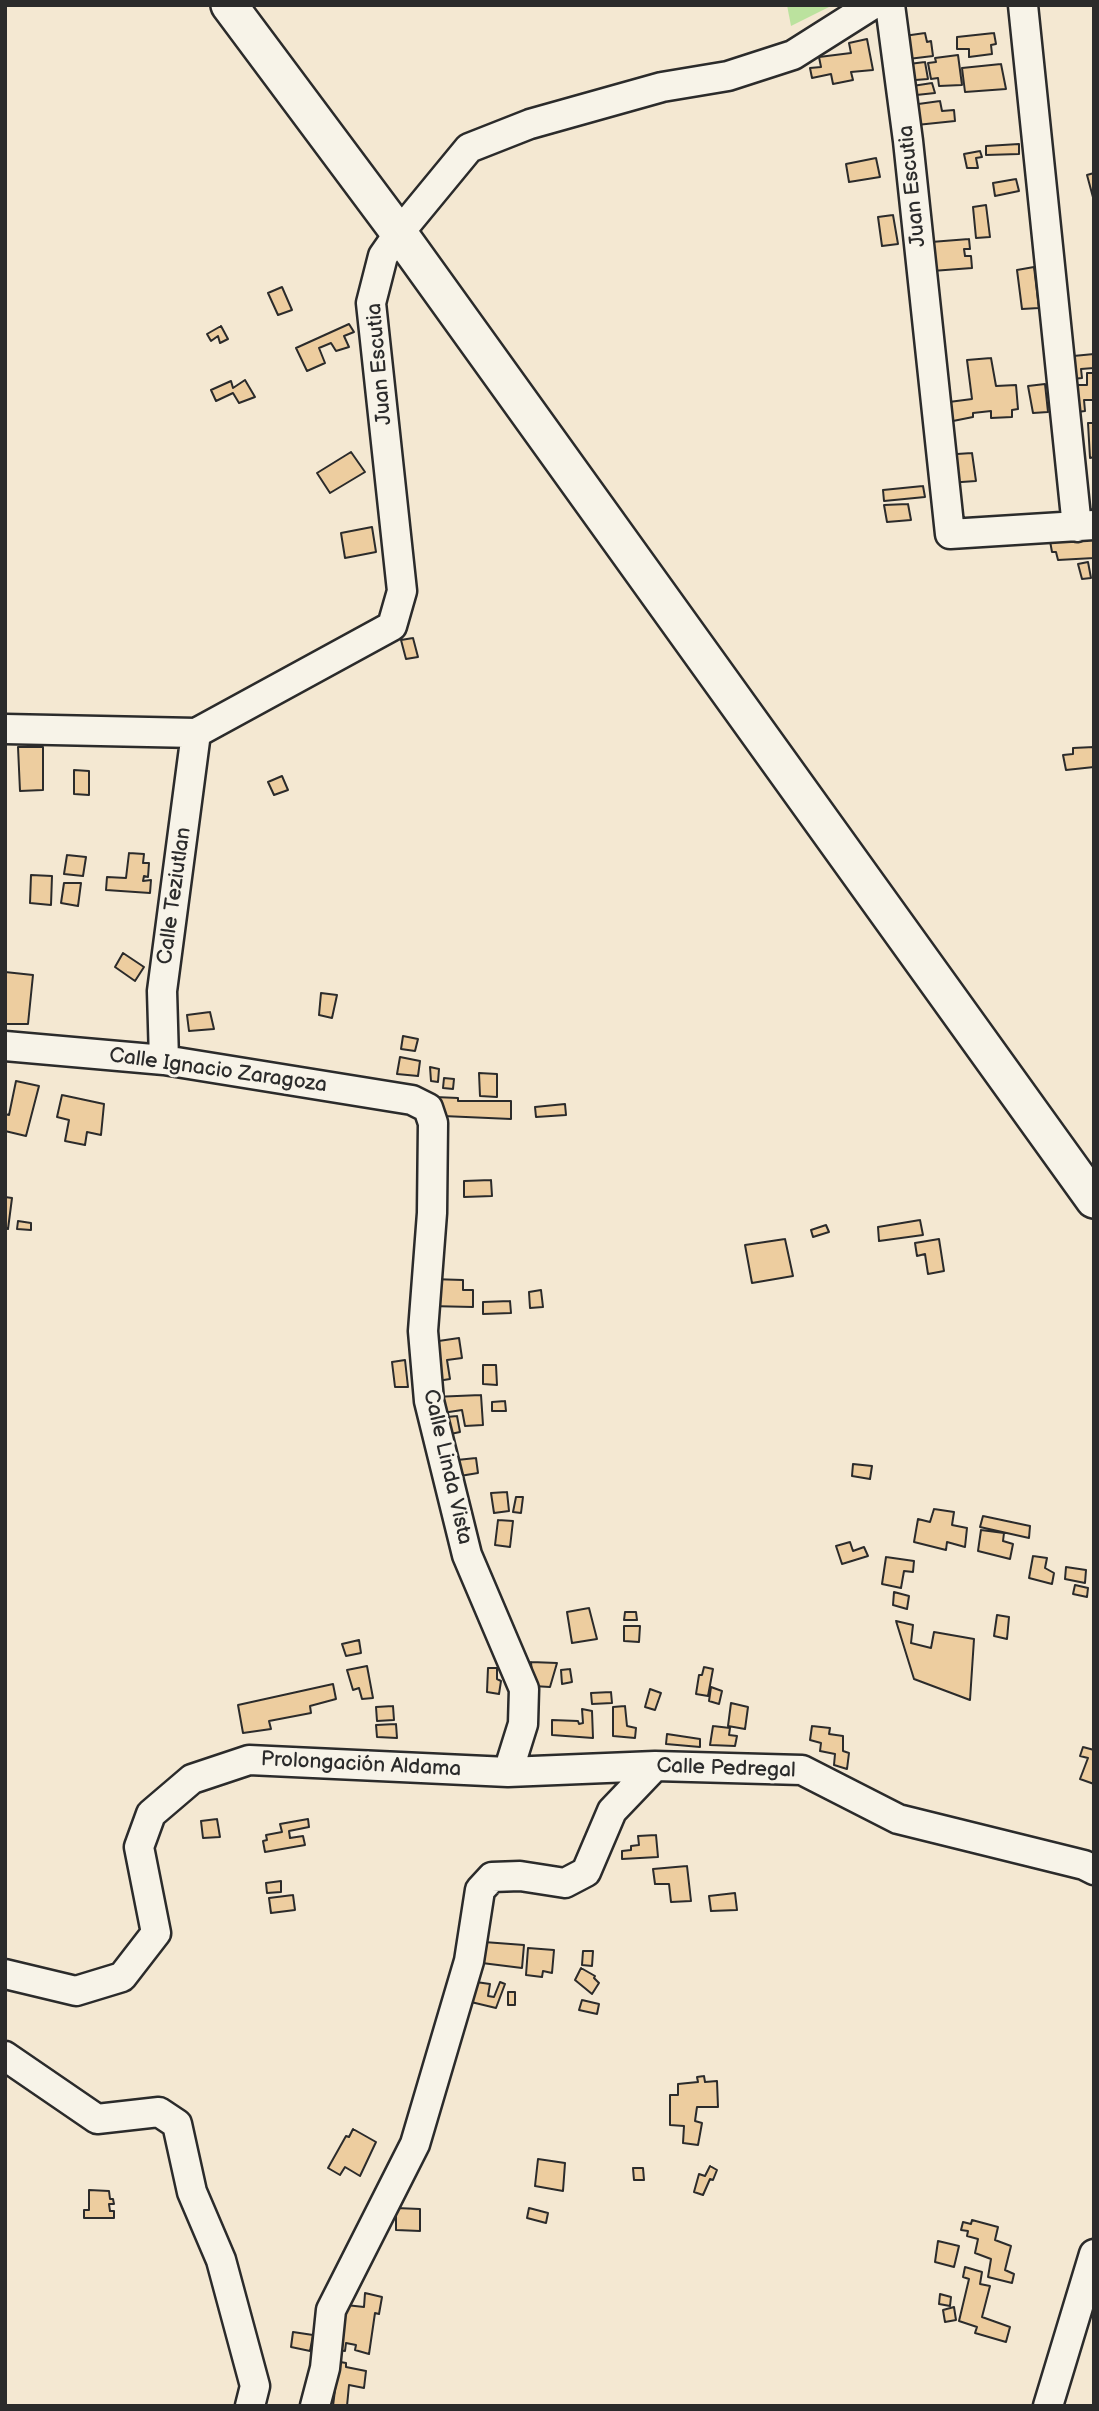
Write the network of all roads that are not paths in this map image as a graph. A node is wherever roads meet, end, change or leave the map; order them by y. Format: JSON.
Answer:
{"nodes":[{"id":1,"x":229,"y":5,"type":"edge"},
{"id":2,"x":872,"y":5,"type":"edge"},
{"id":3,"x":890,"y":5,"type":"edge"},
{"id":4,"x":1023,"y":5,"type":"edge"},
{"id":5,"x":399,"y":233,"type":"junction"},
{"id":6,"x":1086,"y":526,"type":"edge"},
{"id":7,"x":5,"y":729,"type":"edge"},
{"id":8,"x":196,"y":733,"type":"junction"},
{"id":9,"x":5,"y":1046,"type":"edge"},
{"id":10,"x":164,"y":1060,"type":"junction"},
{"id":11,"x":428,"y":1108,"type":"joint"},
{"id":12,"x":1094,"y":1200,"type":"edge"},
{"id":13,"x":655,"y":1766,"type":"junction"},
{"id":14,"x":508,"y":1772,"type":"junction"},
{"id":15,"x":1094,"y":1870,"type":"edge"},
{"id":16,"x":5,"y":1974,"type":"edge"},
{"id":17,"x":5,"y":2056,"type":"edge"},
{"id":18,"x":1094,"y":2254,"type":"edge"},
{"id":19,"x":250,"y":2406,"type":"edge"},
{"id":20,"x":315,"y":2406,"type":"edge"},
{"id":21,"x":1048,"y":2406,"type":"edge"}],
"edges":[{"from":1,"to":5,"type":"main road"},
{"from":2,"to":5,"type":"street","name":"Juan Escutia"},
{"from":3,"to":6,"type":"street","name":"Juan Escutia"},
{"from":4,"to":6,"type":"street"},
{"from":5,"to":8,"type":"street","name":"Juan Escutia"},
{"from":5,"to":12,"type":"main road"},
{"from":7,"to":8,"type":"street","name":"Juan Escutia"},
{"from":8,"to":10,"type":"street","name":"Calle Teziutlan"},
{"from":9,"to":10,"type":"street","name":"Calle Ignacio Zaragoza"},
{"from":10,"to":11,"type":"street","name":"Calle Ignacio Zaragoza"},
{"from":11,"to":14,"type":"street","name":"Calle Linda Vista"},
{"from":13,"to":14,"type":"street","name":"Calle Pedregal"},
{"from":13,"to":15,"type":"street","name":"Calle Pedregal"},
{"from":13,"to":20,"type":"street"},
{"from":14,"to":16,"type":"street","name":"Prolongación Aldama"},
{"from":17,"to":19,"type":"street"},
{"from":18,"to":21,"type":"street"}]}
